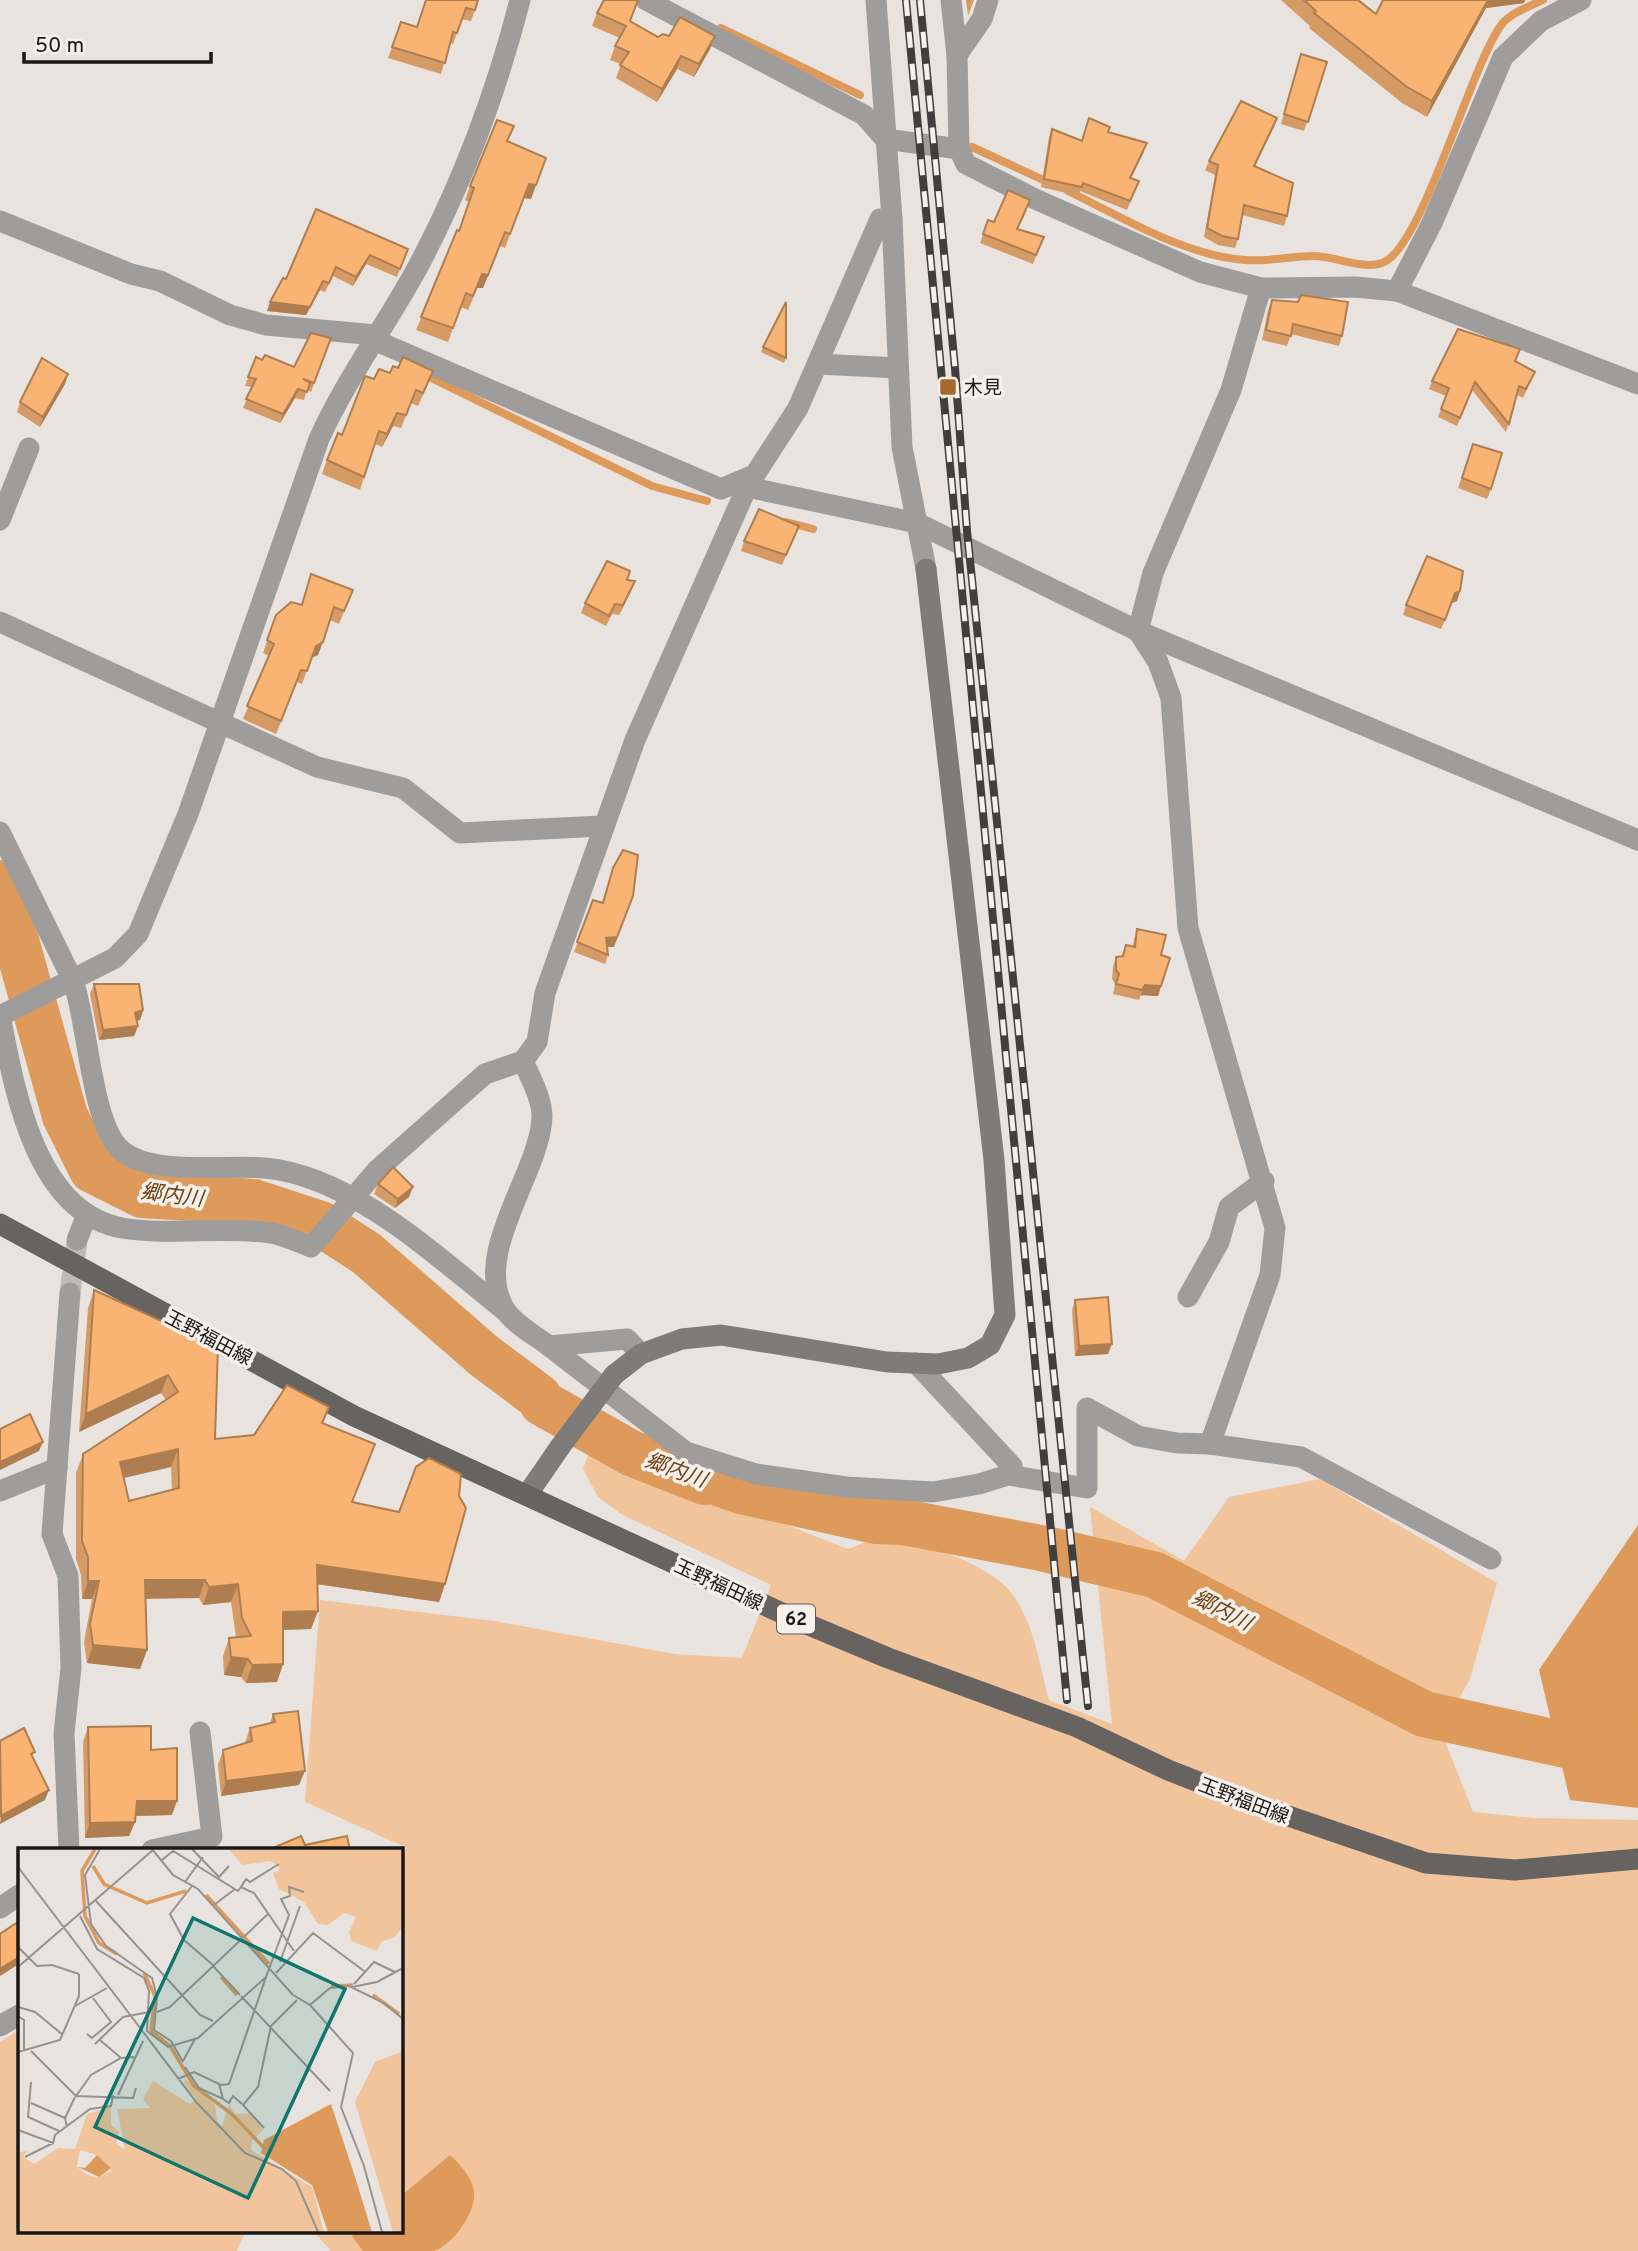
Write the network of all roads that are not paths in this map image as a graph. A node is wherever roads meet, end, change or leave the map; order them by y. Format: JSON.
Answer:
{"nodes":[{"id":1,"x":520,"y":0,"type":"edge"},
{"id":2,"x":646,"y":0,"type":"edge"},
{"id":3,"x":876,"y":0,"type":"edge"},
{"id":4,"x":951,"y":0,"type":"edge"},
{"id":5,"x":988,"y":0,"type":"edge"},
{"id":6,"x":1581,"y":0,"type":"edge"},
{"id":7,"x":957,"y":55,"type":"junction"},
{"id":8,"x":885,"y":139,"type":"junction"},
{"id":9,"x":959,"y":149,"type":"junction"},
{"id":10,"x":892,"y":219,"type":"junction"},
{"id":11,"x":0,"y":221,"type":"edge"},
{"id":12,"x":1261,"y":288,"type":"junction"},
{"id":13,"x":1397,"y":291,"type":"junction"},
{"id":14,"x":375,"y":337,"type":"junction"},
{"id":15,"x":818,"y":364,"type":"junction"},
{"id":16,"x":898,"y":368,"type":"junction"},
{"id":17,"x":1638,"y":384,"type":"edge"},
{"id":18,"x":29,"y":448,"type":"dead end"},
{"id":19,"x":750,"y":481,"type":"junction"},
{"id":20,"x":0,"y":520,"type":"edge"},
{"id":21,"x":917,"y":523,"type":"junction"},
{"id":22,"x":0,"y":622,"type":"edge"},
{"id":23,"x":1138,"y":631,"type":"junction"},
{"id":24,"x":222,"y":722,"type":"junction"},
{"id":25,"x":602,"y":826,"type":"junction"},
{"id":26,"x":0,"y":832,"type":"edge"},
{"id":27,"x":1638,"y":840,"type":"edge"},
{"id":28,"x":65,"y":985,"type":"junction"},
{"id":29,"x":3,"y":1015,"type":"edge"},
{"id":30,"x":523,"y":1061,"type":"junction"},
{"id":31,"x":1264,"y":1181,"type":"junction"},
{"id":32,"x":352,"y":1199,"type":"junction"},
{"id":33,"x":87,"y":1214,"type":"junction"},
{"id":34,"x":0,"y":1224,"type":"edge"},
{"id":35,"x":78,"y":1240,"type":"tunnel mouth"},
{"id":36,"x":497,"y":1259,"type":"junction"},
{"id":37,"x":470,"y":1282,"type":"junction"},
{"id":38,"x":70,"y":1293,"type":"tunnel mouth"},
{"id":39,"x":1188,"y":1297,"type":"dead end"},
{"id":40,"x":505,"y":1310,"type":"junction"},
{"id":41,"x":549,"y":1346,"type":"junction"},
{"id":42,"x":641,"y":1354,"type":"junction"},
{"id":43,"x":916,"y":1363,"type":"junction"},
{"id":44,"x":1210,"y":1444,"type":"junction"},
{"id":45,"x":57,"y":1468,"type":"junction"},
{"id":46,"x":1008,"y":1475,"type":"junction"},
{"id":47,"x":0,"y":1491,"type":"edge"},
{"id":48,"x":527,"y":1495,"type":"junction"},
{"id":49,"x":1491,"y":1559,"type":"dead end"},
{"id":50,"x":200,"y":1732,"type":"dead end"},
{"id":51,"x":69,"y":1848,"type":"edge"},
{"id":52,"x":161,"y":1848,"type":"edge"},
{"id":53,"x":1638,"y":1859,"type":"edge"},
{"id":54,"x":18,"y":1896,"type":"edge"},
{"id":55,"x":0,"y":1908,"type":"edge"},
{"id":56,"x":18,"y":2016,"type":"edge"},
{"id":57,"x":0,"y":2026,"type":"edge"}],
"edges":[{"from":1,"to":14,"type":"street"},
{"from":2,"to":8,"type":"street"},
{"from":3,"to":8,"type":"street"},
{"from":4,"to":7,"type":"street"},
{"from":5,"to":7,"type":"street"},
{"from":6,"to":13,"type":"street"},
{"from":7,"to":9,"type":"street"},
{"from":8,"to":9,"type":"street"},
{"from":8,"to":10,"type":"street"},
{"from":9,"to":12,"type":"street"},
{"from":10,"to":15,"type":"street"},
{"from":10,"to":16,"type":"street"},
{"from":11,"to":14,"type":"street"},
{"from":12,"to":13,"type":"street"},
{"from":12,"to":23,"type":"street"},
{"from":13,"to":17,"type":"street"},
{"from":14,"to":19,"type":"street"},
{"from":14,"to":24,"type":"street"},
{"from":15,"to":16,"type":"street"},
{"from":15,"to":19,"type":"street"},
{"from":16,"to":21,"type":"street"},
{"from":18,"to":20,"type":"street"},
{"from":19,"to":21,"type":"street"},
{"from":19,"to":25,"type":"street"},
{"from":21,"to":23,"type":"street"},
{"from":21,"to":43,"type":"street"},
{"from":22,"to":24,"type":"street"},
{"from":23,"to":27,"type":"street"},
{"from":23,"to":31,"type":"street"},
{"from":24,"to":25,"type":"street"},
{"from":24,"to":28,"type":"street"},
{"from":25,"to":30,"type":"street"},
{"from":26,"to":28,"type":"street"},
{"from":28,"to":29,"type":"street"},
{"from":28,"to":32,"type":"street"},
{"from":29,"to":33,"type":"street"},
{"from":30,"to":32,"type":"street"},
{"from":30,"to":36,"type":"street"},
{"from":31,"to":39,"type":"street"},
{"from":31,"to":44,"type":"street"},
{"from":32,"to":33,"type":"street"},
{"from":32,"to":37,"type":"street"},
{"from":33,"to":35,"type":"street"},
{"from":34,"to":48,"type":"main road","name":"玉野福田線","number":"62"},
{"from":36,"to":37,"type":"street"},
{"from":36,"to":40,"type":"street"},
{"from":37,"to":40,"type":"street"},
{"from":38,"to":45,"type":"street"},
{"from":40,"to":41,"type":"street"},
{"from":41,"to":42,"type":"street"},
{"from":41,"to":46,"type":"street"},
{"from":42,"to":43,"type":"street"},
{"from":42,"to":48,"type":"street","bridge":true},
{"from":43,"to":46,"type":"street"},
{"from":44,"to":46,"type":"street"},
{"from":44,"to":49,"type":"street"},
{"from":45,"to":47,"type":"street"},
{"from":45,"to":51,"type":"street"},
{"from":48,"to":53,"type":"main road","name":"玉野福田線","number":"62"},
{"from":50,"to":52,"type":"street"},
{"from":54,"to":55,"type":"street"},
{"from":56,"to":57,"type":"street"}]}
